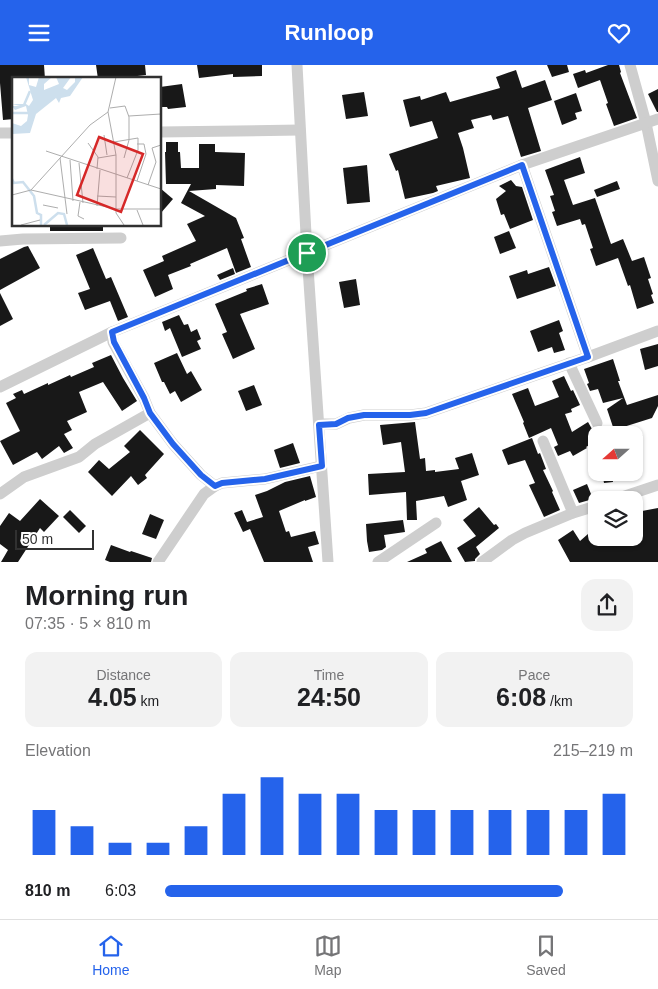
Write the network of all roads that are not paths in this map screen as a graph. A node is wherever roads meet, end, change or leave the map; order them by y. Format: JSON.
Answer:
{"nodes":[{"id":1,"x":297,"y":65,"type":"edge"},
{"id":2,"x":630,"y":65,"type":"edge"},
{"id":3,"x":658,"y":119,"type":"edge"},
{"id":4,"x":646,"y":123,"type":"junction"},
{"id":5,"x":300,"y":131,"type":"junction"},
{"id":6,"x":161,"y":132,"type":"edge"},
{"id":7,"x":522,"y":165,"type":"junction"},
{"id":8,"x":658,"y":181,"type":"edge"},
{"id":9,"x":121,"y":238,"type":"dead end"},
{"id":10,"x":0,"y":241,"type":"edge"},
{"id":11,"x":307,"y":253,"type":"junction"},
{"id":12,"x":658,"y":331,"type":"edge"},
{"id":13,"x":112,"y":332,"type":"junction"},
{"id":14,"x":588,"y":357,"type":"junction"},
{"id":15,"x":569,"y":363,"type":"junction"},
{"id":16,"x":0,"y":387,"type":"edge"},
{"id":17,"x":150,"y":413,"type":"junction"},
{"id":18,"x":597,"y":423,"type":"dead end"},
{"id":19,"x":319,"y":425,"type":"junction"},
{"id":20,"x":543,"y":441,"type":"dead end"},
{"id":21,"x":322,"y":466,"type":"junction"},
{"id":22,"x":658,"y":485,"type":"edge"},
{"id":23,"x":215,"y":486,"type":"junction"},
{"id":24,"x":640,"y":491,"type":"edge"},
{"id":25,"x":0,"y":494,"type":"edge"},
{"id":26,"x":588,"y":508,"type":"edge"},
{"id":27,"x":573,"y":513,"type":"junction"},
{"id":28,"x":436,"y":523,"type":"dead end"},
{"id":29,"x":158,"y":561,"type":"edge"},
{"id":30,"x":328,"y":561,"type":"edge"},
{"id":31,"x":378,"y":561,"type":"edge"},
{"id":32,"x":482,"y":561,"type":"edge"}],
"edges":[{"from":1,"to":5,"type":"street"},
{"from":2,"to":4,"type":"street"},
{"from":3,"to":4,"type":"street"},
{"from":4,"to":7,"type":"street"},
{"from":4,"to":8,"type":"street"},
{"from":5,"to":6,"type":"street"},
{"from":5,"to":11,"type":"street"},
{"from":7,"to":11,"type":"street"},
{"from":7,"to":14,"type":"street"},
{"from":9,"to":10,"type":"street"},
{"from":11,"to":13,"type":"street"},
{"from":11,"to":19,"type":"street"},
{"from":12,"to":14,"type":"street"},
{"from":13,"to":16,"type":"street"},
{"from":13,"to":17,"type":"street"},
{"from":14,"to":15,"type":"street"},
{"from":15,"to":18,"type":"street"},
{"from":15,"to":19,"type":"street"},
{"from":17,"to":23,"type":"street"},
{"from":17,"to":25,"type":"street"},
{"from":19,"to":21,"type":"street"},
{"from":20,"to":27,"type":"street"},
{"from":21,"to":23,"type":"street"},
{"from":21,"to":30,"type":"street"},
{"from":22,"to":24,"type":"street"},
{"from":23,"to":29,"type":"street"},
{"from":26,"to":27,"type":"street"},
{"from":27,"to":32,"type":"street"},
{"from":28,"to":31,"type":"street"}]}
